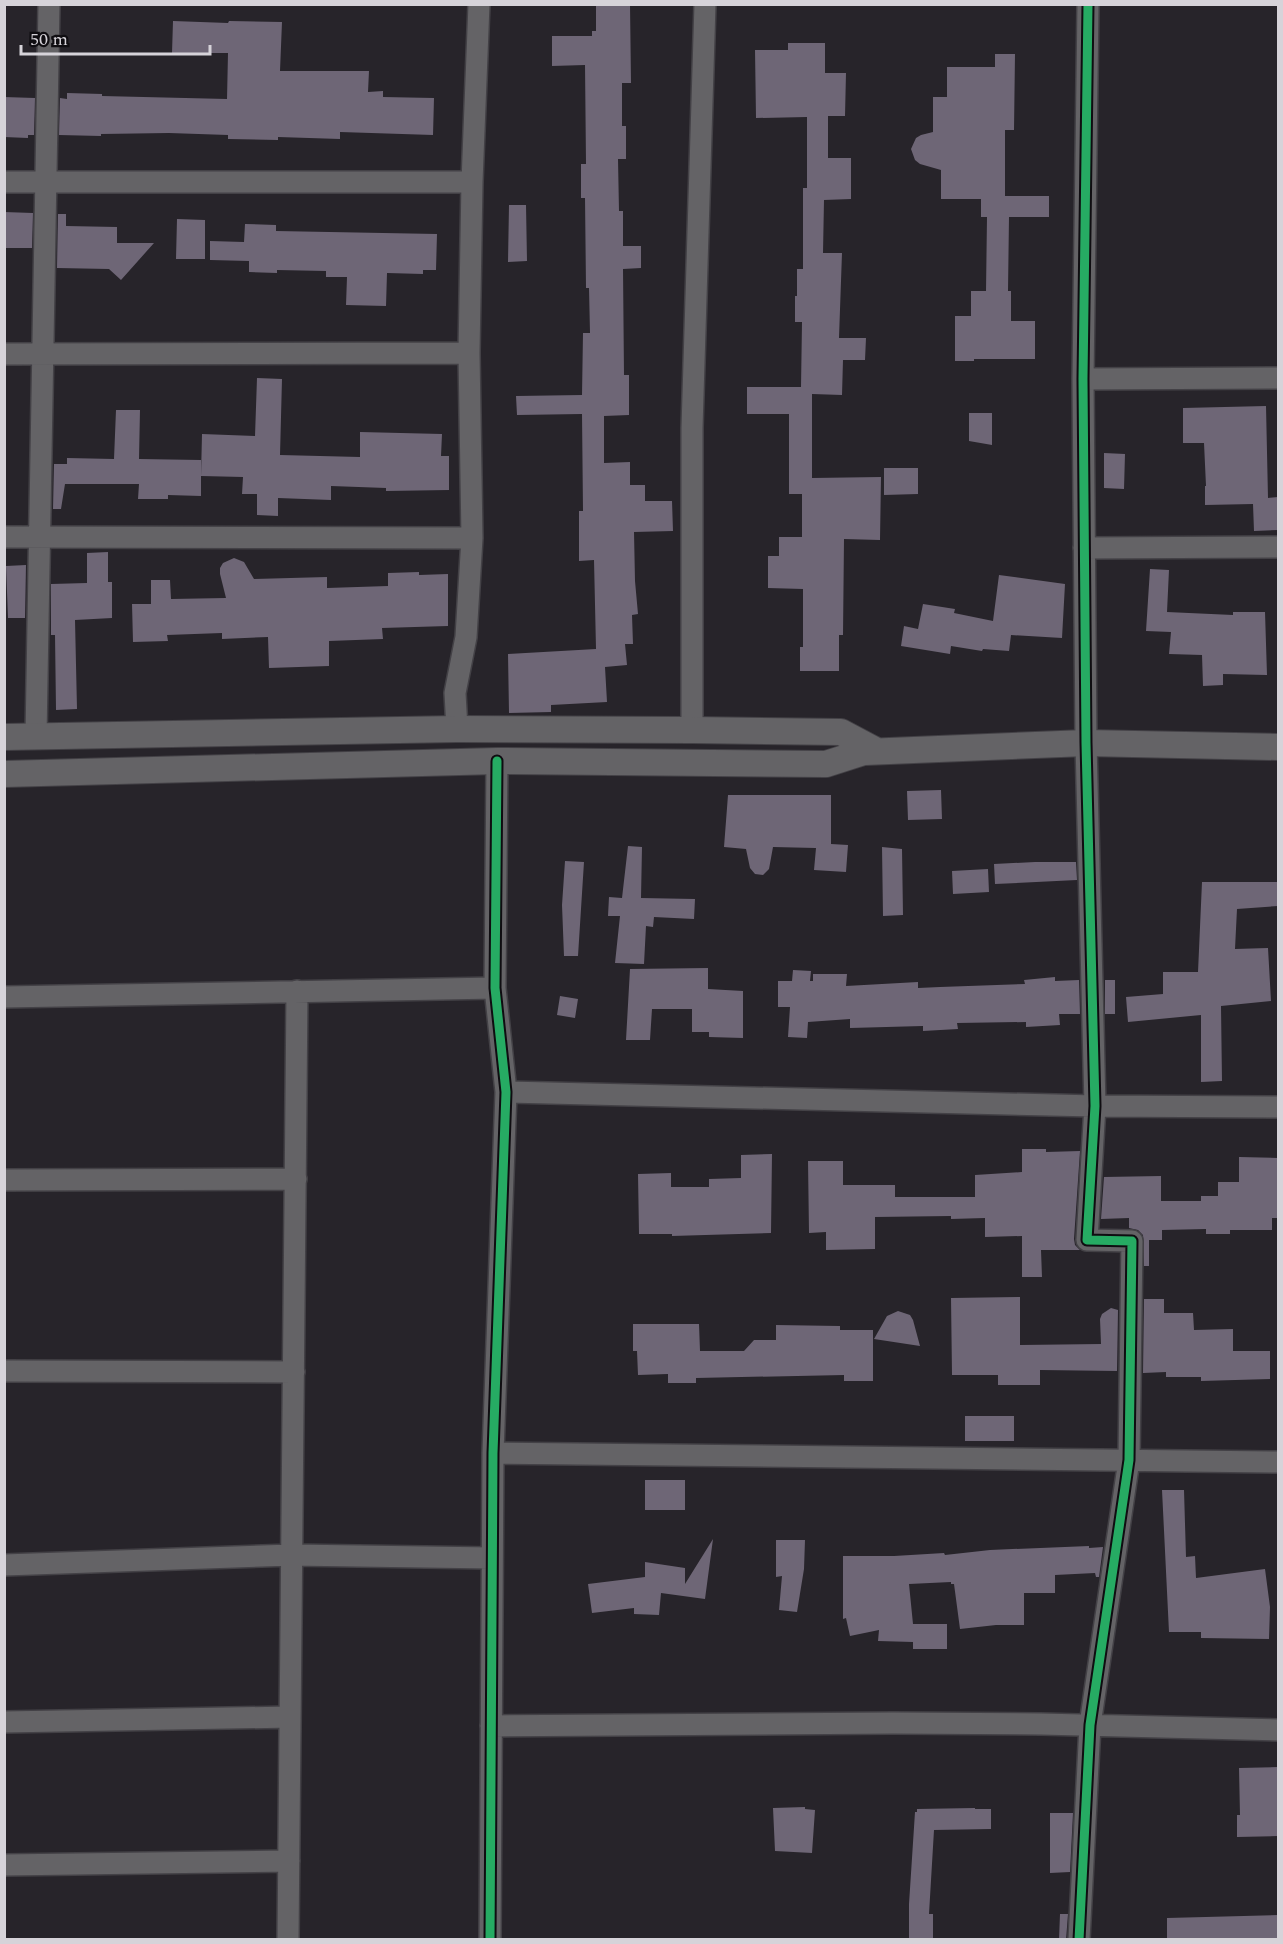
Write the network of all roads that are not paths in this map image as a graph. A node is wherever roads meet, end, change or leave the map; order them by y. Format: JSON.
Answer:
{"nodes":[{"id":1,"x":49,"y":4,"type":"edge"},
{"id":2,"x":479,"y":4,"type":"edge"},
{"id":3,"x":705,"y":4,"type":"edge"},
{"id":4,"x":1088,"y":4,"type":"edge"},
{"id":5,"x":46,"y":181,"type":"junction"},
{"id":6,"x":4,"y":182,"type":"edge"},
{"id":7,"x":472,"y":182,"type":"junction"},
{"id":8,"x":469,"y":353,"type":"junction"},
{"id":9,"x":4,"y":354,"type":"edge"},
{"id":10,"x":43,"y":354,"type":"junction"},
{"id":11,"x":1278,"y":378,"type":"edge"},
{"id":12,"x":1083,"y":379,"type":"junction"},
{"id":13,"x":4,"y":537,"type":"edge"},
{"id":14,"x":40,"y":538,"type":"junction"},
{"id":15,"x":472,"y":538,"type":"junction"},
{"id":16,"x":1278,"y":547,"type":"edge"},
{"id":17,"x":1084,"y":548,"type":"junction"},
{"id":18,"x":457,"y":729,"type":"junction"},
{"id":19,"x":692,"y":730,"type":"junction"},
{"id":20,"x":36,"y":736,"type":"junction"},
{"id":21,"x":4,"y":737,"type":"edge"},
{"id":22,"x":1086,"y":743,"type":"junction"},
{"id":23,"x":1278,"y":747,"type":"edge"},
{"id":24,"x":865,"y":752,"type":"junction"},
{"id":25,"x":497,"y":761,"type":"junction"},
{"id":26,"x":4,"y":774,"type":"edge"},
{"id":27,"x":495,"y":988,"type":"junction"},
{"id":28,"x":297,"y":991,"type":"junction"},
{"id":29,"x":4,"y":997,"type":"edge"},
{"id":30,"x":506,"y":1092,"type":"junction"},
{"id":31,"x":1095,"y":1106,"type":"junction"},
{"id":32,"x":1278,"y":1107,"type":"edge"},
{"id":33,"x":296,"y":1179,"type":"junction"},
{"id":34,"x":4,"y":1180,"type":"edge"},
{"id":35,"x":4,"y":1371,"type":"edge"},
{"id":36,"x":294,"y":1372,"type":"junction"},
{"id":37,"x":493,"y":1453,"type":"junction"},
{"id":38,"x":1129,"y":1461,"type":"junction"},
{"id":39,"x":1278,"y":1462,"type":"edge"},
{"id":40,"x":292,"y":1555,"type":"junction"},
{"id":41,"x":492,"y":1558,"type":"junction"},
{"id":42,"x":4,"y":1565,"type":"edge"},
{"id":43,"x":290,"y":1717,"type":"junction"},
{"id":44,"x":4,"y":1722,"type":"edge"},
{"id":45,"x":1090,"y":1725,"type":"junction"},
{"id":46,"x":491,"y":1726,"type":"junction"},
{"id":47,"x":1278,"y":1730,"type":"edge"},
{"id":48,"x":289,"y":1861,"type":"junction"},
{"id":49,"x":4,"y":1865,"type":"edge"},
{"id":50,"x":288,"y":1940,"type":"edge"},
{"id":51,"x":490,"y":1940,"type":"edge"},
{"id":52,"x":1079,"y":1940,"type":"edge"}],
"edges":[{"from":1,"to":5,"type":"street"},
{"from":2,"to":7,"type":"street"},
{"from":3,"to":19,"type":"street"},
{"from":4,"to":12,"type":"street"},
{"from":5,"to":6,"type":"street"},
{"from":5,"to":7,"type":"street"},
{"from":5,"to":10,"type":"street"},
{"from":7,"to":8,"type":"street"},
{"from":8,"to":10,"type":"street"},
{"from":8,"to":15,"type":"street"},
{"from":9,"to":10,"type":"street"},
{"from":10,"to":14,"type":"street"},
{"from":11,"to":12,"type":"street"},
{"from":12,"to":17,"type":"street"},
{"from":13,"to":14,"type":"street"},
{"from":14,"to":15,"type":"street"},
{"from":14,"to":20,"type":"street"},
{"from":15,"to":18,"type":"street"},
{"from":16,"to":17,"type":"street"},
{"from":17,"to":22,"type":"street"},
{"from":18,"to":19,"type":"street"},
{"from":18,"to":20,"type":"street"},
{"from":19,"to":24,"type":"street"},
{"from":20,"to":21,"type":"street"},
{"from":22,"to":23,"type":"street"},
{"from":22,"to":24,"type":"street"},
{"from":22,"to":31,"type":"street"},
{"from":24,"to":25,"type":"street"},
{"from":25,"to":26,"type":"street"},
{"from":25,"to":27,"type":"street"},
{"from":27,"to":28,"type":"street"},
{"from":27,"to":30,"type":"street"},
{"from":28,"to":29,"type":"street"},
{"from":28,"to":33,"type":"street"},
{"from":30,"to":31,"type":"street"},
{"from":30,"to":37,"type":"street"},
{"from":31,"to":32,"type":"street"},
{"from":31,"to":38,"type":"street"},
{"from":33,"to":34,"type":"street"},
{"from":33,"to":36,"type":"street"},
{"from":35,"to":36,"type":"street"},
{"from":36,"to":40,"type":"street"},
{"from":37,"to":38,"type":"street"},
{"from":37,"to":41,"type":"street"},
{"from":38,"to":39,"type":"street"},
{"from":38,"to":45,"type":"street"},
{"from":40,"to":41,"type":"street"},
{"from":40,"to":42,"type":"street"},
{"from":40,"to":43,"type":"street"},
{"from":41,"to":46,"type":"street"},
{"from":43,"to":44,"type":"street"},
{"from":43,"to":48,"type":"street"},
{"from":45,"to":46,"type":"street"},
{"from":45,"to":47,"type":"street"},
{"from":45,"to":52,"type":"street"},
{"from":46,"to":51,"type":"street"},
{"from":48,"to":49,"type":"street"},
{"from":48,"to":50,"type":"street"}]}
